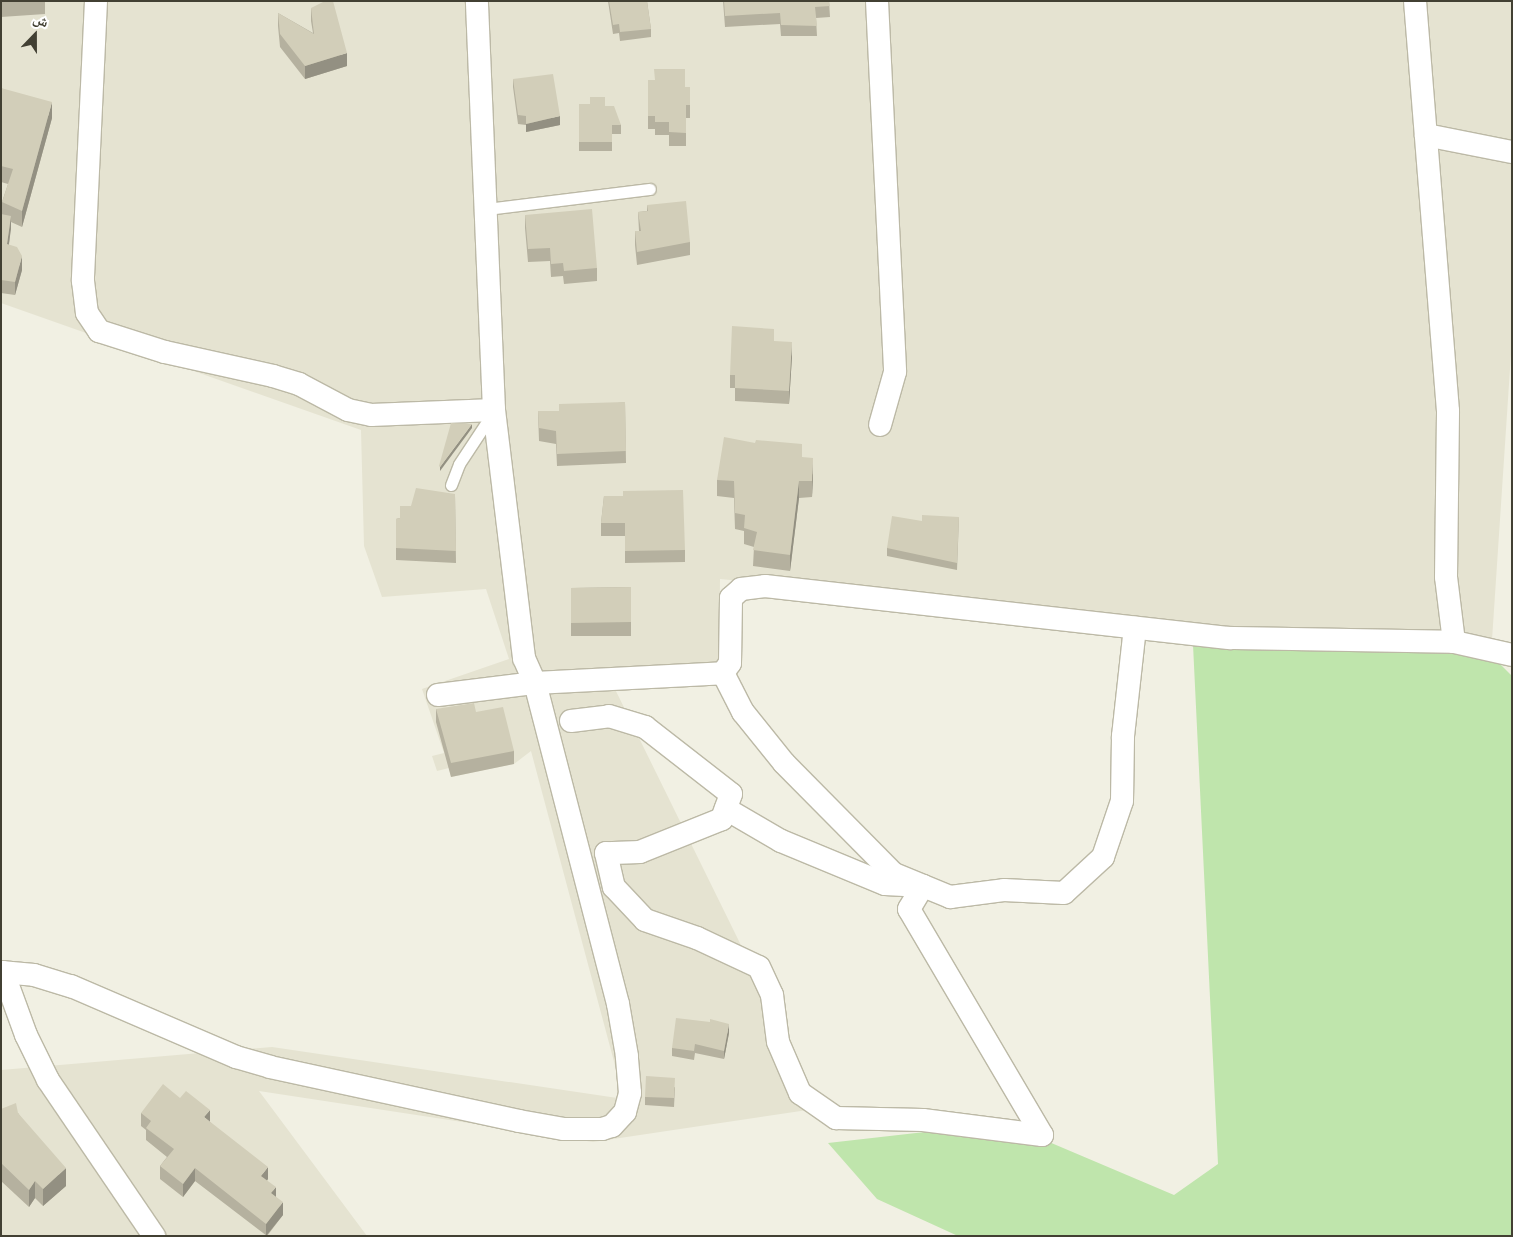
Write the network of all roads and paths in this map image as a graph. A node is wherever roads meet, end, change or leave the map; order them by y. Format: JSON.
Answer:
{"nodes":[{"id":1,"x":96,"y":1,"type":"edge"},
{"id":2,"x":477,"y":1,"type":"edge"},
{"id":3,"x":877,"y":1,"type":"edge"},
{"id":4,"x":1415,"y":1,"type":"edge"},
{"id":5,"x":1426,"y":135,"type":"junction"},
{"id":6,"x":1512,"y":152,"type":"edge"},
{"id":7,"x":650,"y":189,"type":"dead end"},
{"id":8,"x":486,"y":209,"type":"junction"},
{"id":9,"x":494,"y":410,"type":"junction"},
{"id":10,"x":880,"y":425,"type":"dead end"},
{"id":11,"x":451,"y":485,"type":"dead end"},
{"id":12,"x":1135,"y":628,"type":"junction"},
{"id":13,"x":1454,"y":642,"type":"junction"},
{"id":14,"x":1512,"y":655,"type":"edge"},
{"id":15,"x":723,"y":674,"type":"junction"},
{"id":16,"x":535,"y":683,"type":"junction"},
{"id":17,"x":438,"y":695,"type":"dead end"},
{"id":18,"x":571,"y":720,"type":"dead end"},
{"id":19,"x":726,"y":809,"type":"junction"},
{"id":20,"x":923,"y":886,"type":"junction"},
{"id":21,"x":2,"y":972,"type":"edge"},
{"id":22,"x":154,"y":1236,"type":"edge"}],
"edges":[{"from":1,"to":9,"type":"street"},
{"from":2,"to":8,"type":"street"},
{"from":3,"to":10,"type":"street"},
{"from":4,"to":5,"type":"street"},
{"from":5,"to":6,"type":"street"},
{"from":5,"to":13,"type":"street"},
{"from":7,"to":8,"type":"lane"},
{"from":8,"to":9,"type":"street"},
{"from":9,"to":11,"type":"lane"},
{"from":9,"to":16,"type":"street"},
{"from":12,"to":13,"type":"street"},
{"from":12,"to":15,"type":"street"},
{"from":12,"to":20,"type":"street"},
{"from":13,"to":14,"type":"street"},
{"from":15,"to":16,"type":"street"},
{"from":15,"to":20,"type":"street"},
{"from":16,"to":17,"type":"street"},
{"from":16,"to":21,"type":"street"},
{"from":18,"to":19,"type":"street"},
{"from":19,"to":20,"type":"street"},
{"from":19,"to":20,"type":"street"},
{"from":21,"to":22,"type":"street"}]}
